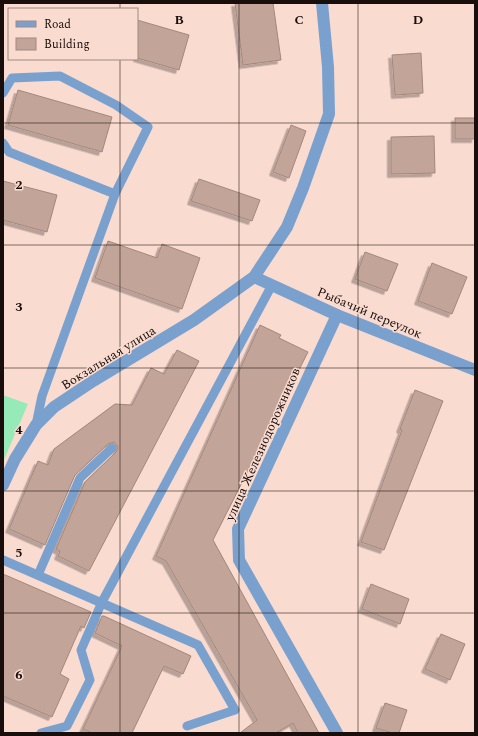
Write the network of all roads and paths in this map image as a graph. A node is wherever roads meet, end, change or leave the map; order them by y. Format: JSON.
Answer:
{"nodes":[{"id":1,"x":322,"y":3,"type":"edge"},
{"id":2,"x":3,"y":93,"type":"edge"},
{"id":3,"x":3,"y":143,"type":"edge"},
{"id":4,"x":115,"y":194,"type":"junction"},
{"id":5,"x":254,"y":277,"type":"junction"},
{"id":6,"x":272,"y":285,"type":"junction"},
{"id":7,"x":337,"y":315,"type":"junction"},
{"id":8,"x":475,"y":370,"type":"edge"},
{"id":9,"x":36,"y":425,"type":"junction"},
{"id":10,"x":112,"y":448,"type":"dead end"},
{"id":11,"x":3,"y":485,"type":"edge"},
{"id":12,"x":3,"y":560,"type":"edge"},
{"id":13,"x":38,"y":575,"type":"junction"},
{"id":14,"x":102,"y":602,"type":"junction"},
{"id":15,"x":187,"y":726,"type":"dead end"},
{"id":16,"x":41,"y":733,"type":"edge"},
{"id":17,"x":337,"y":733,"type":"edge"}],
"edges":[{"from":1,"to":5,"type":"street"},
{"from":2,"to":4,"type":"lane"},
{"from":3,"to":4,"type":"lane"},
{"from":4,"to":9,"type":"lane"},
{"from":5,"to":6,"type":"street","name":"Рыбачий переулок"},
{"from":5,"to":9,"type":"street","name":"Вокзальная улица"},
{"from":6,"to":7,"type":"street","name":"Рыбачий переулок"},
{"from":6,"to":14,"type":"lane"},
{"from":7,"to":8,"type":"street","name":"Рыбачий переулок"},
{"from":7,"to":17,"type":"street","name":"улица Железнодорожников"},
{"from":9,"to":11,"type":"street","name":"Вокзальная улица"},
{"from":10,"to":13,"type":"lane"},
{"from":12,"to":13,"type":"lane"},
{"from":13,"to":14,"type":"lane"},
{"from":14,"to":15,"type":"lane"},
{"from":14,"to":16,"type":"lane"}]}
